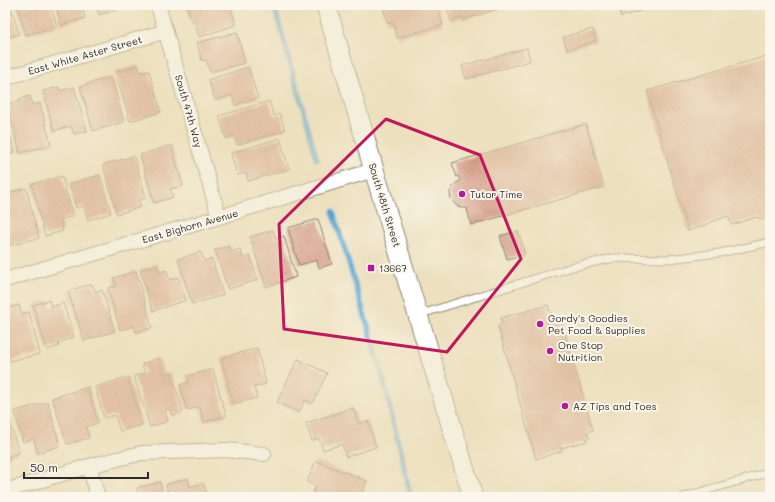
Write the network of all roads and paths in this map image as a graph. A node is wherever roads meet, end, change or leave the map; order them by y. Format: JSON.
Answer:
{"nodes":[{"id":1,"x":158,"y":5,"type":"edge"},
{"id":2,"x":326,"y":5,"type":"edge"},
{"id":3,"x":166,"y":31,"type":"junction"},
{"id":4,"x":5,"y":78,"type":"edge"},
{"id":5,"x":374,"y":170,"type":"junction"},
{"id":6,"x":219,"y":217,"type":"junction"},
{"id":7,"x":770,"y":242,"type":"edge"},
{"id":8,"x":5,"y":280,"type":"edge"},
{"id":9,"x":418,"y":316,"type":"junction"},
{"id":10,"x":264,"y":454,"type":"dead end"},
{"id":11,"x":89,"y":466,"type":"junction"},
{"id":12,"x":770,"y":472,"type":"edge"},
{"id":13,"x":5,"y":491,"type":"edge"},
{"id":14,"x":98,"y":497,"type":"edge"},
{"id":15,"x":473,"y":497,"type":"edge"},
{"id":16,"x":683,"y":497,"type":"edge"}],
"edges":[{"from":1,"to":3,"type":"street","name":"South 47th Way"},
{"from":2,"to":5,"type":"main road","name":"South 48th Street"},
{"from":3,"to":4,"type":"street","name":"East White Aster Street"},
{"from":3,"to":6,"type":"street","name":"South 47th Way"},
{"from":5,"to":6,"type":"street","name":"East Bighorn Avenue"},
{"from":5,"to":9,"type":"main road","name":"South 48th Street"},
{"from":6,"to":8,"type":"street","name":"East Bighorn Avenue"},
{"from":7,"to":9,"type":"lane"},
{"from":9,"to":15,"type":"main road","name":"South 48th Street"},
{"from":10,"to":11,"type":"street"},
{"from":11,"to":13,"type":"street"},
{"from":11,"to":14,"type":"street"},
{"from":12,"to":16,"type":"lane"}]}
